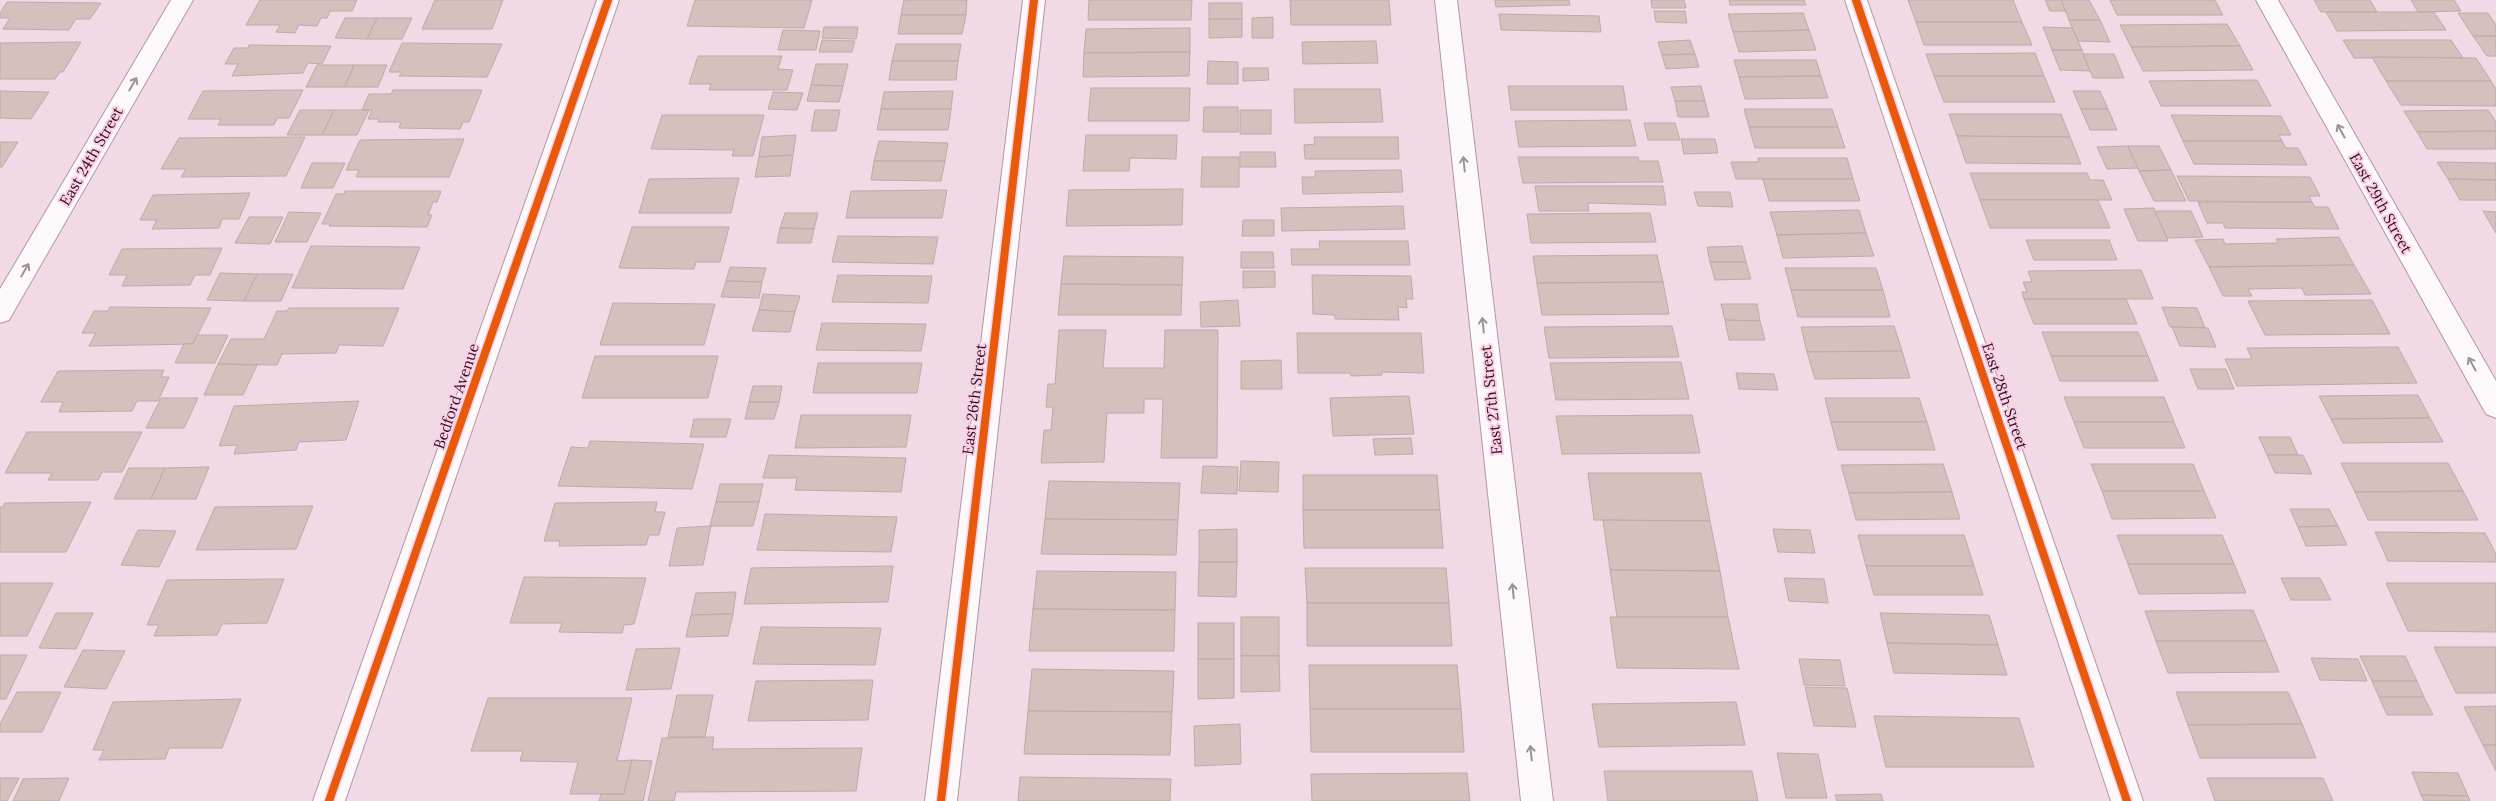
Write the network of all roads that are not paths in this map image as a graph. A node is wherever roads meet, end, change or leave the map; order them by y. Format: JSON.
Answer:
{"nodes":[{"id":1,"x":182,"y":0,"type":"edge"},
{"id":2,"x":608,"y":0,"type":"edge"},
{"id":3,"x":1034,"y":0,"type":"edge"},
{"id":4,"x":1446,"y":0,"type":"edge"},
{"id":5,"x":1856,"y":0,"type":"edge"},
{"id":6,"x":2267,"y":0,"type":"edge"},
{"id":7,"x":0,"y":312,"type":"edge"},
{"id":8,"x":2496,"y":406,"type":"edge"},
{"id":9,"x":329,"y":801,"type":"edge"},
{"id":10,"x":941,"y":801,"type":"edge"},
{"id":11,"x":1537,"y":801,"type":"edge"},
{"id":12,"x":2127,"y":801,"type":"edge"}],
"edges":[{"from":7,"to":1,"type":"street","name":"East 24th Street","one_way":true},
{"from":2,"to":9,"type":"street","name":"Bedford Avenue"},
{"from":3,"to":10,"type":"street","name":"East 26th Street"},
{"from":11,"to":4,"type":"street","name":"East 27th Street","one_way":true},
{"from":5,"to":12,"type":"street","name":"East 28th Street"},
{"from":8,"to":6,"type":"street","name":"East 29th Street","one_way":true}]}
